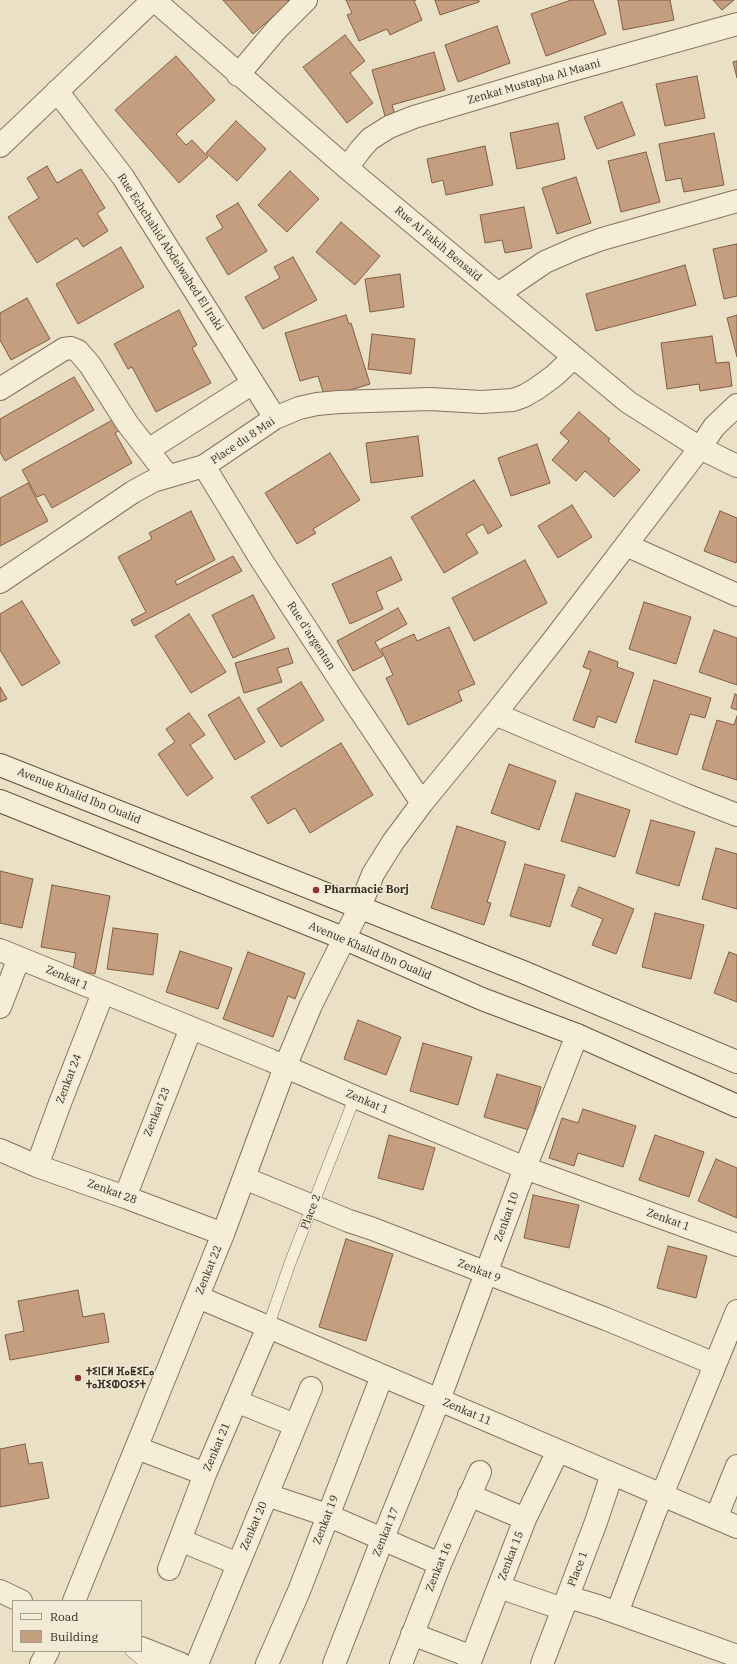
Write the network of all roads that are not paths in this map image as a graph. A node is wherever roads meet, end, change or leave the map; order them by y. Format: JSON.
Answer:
{"nodes":[{"id":1,"x":153,"y":0,"type":"edge"},
{"id":2,"x":306,"y":0,"type":"edge"},
{"id":3,"x":737,"y":24,"type":"edge"},
{"id":4,"x":238,"y":75,"type":"junction"},
{"id":5,"x":57,"y":92,"type":"junction"},
{"id":6,"x":0,"y":146,"type":"edge"},
{"id":7,"x":347,"y":168,"type":"junction"},
{"id":8,"x":737,"y":201,"type":"edge"},
{"id":9,"x":498,"y":294,"type":"junction"},
{"id":10,"x":573,"y":358,"type":"junction"},
{"id":11,"x":253,"y":383,"type":"junction"},
{"id":12,"x":0,"y":389,"type":"edge"},
{"id":13,"x":737,"y":405,"type":"edge"},
{"id":14,"x":275,"y":418,"type":"junction"},
{"id":15,"x":700,"y":448,"type":"junction"},
{"id":16,"x":148,"y":450,"type":"junction"},
{"id":17,"x":204,"y":466,"type":"junction"},
{"id":18,"x":737,"y":466,"type":"edge"},
{"id":19,"x":168,"y":476,"type":"junction"},
{"id":20,"x":626,"y":545,"type":"junction"},
{"id":21,"x":0,"y":582,"type":"edge"},
{"id":22,"x":737,"y":595,"type":"edge"},
{"id":23,"x":495,"y":714,"type":"junction"},
{"id":24,"x":0,"y":765,"type":"edge"},
{"id":25,"x":0,"y":801,"type":"edge"},
{"id":26,"x":422,"y":803,"type":"junction"},
{"id":27,"x":737,"y":815,"type":"edge"},
{"id":28,"x":360,"y":907,"type":"junction"},
{"id":29,"x":344,"y":938,"type":"junction"},
{"id":30,"x":10,"y":954,"type":"edge"},
{"id":31,"x":103,"y":993,"type":"junction"},
{"id":32,"x":0,"y":1007,"type":"edge"},
{"id":33,"x":191,"y":1028,"type":"junction"},
{"id":34,"x":577,"y":1035,"type":"junction"},
{"id":35,"x":737,"y":1062,"type":"edge"},
{"id":36,"x":285,"y":1067,"type":"junction"},
{"id":37,"x":355,"y":1097,"type":"junction"},
{"id":38,"x":737,"y":1106,"type":"edge"},
{"id":39,"x":0,"y":1150,"type":"edge"},
{"id":40,"x":37,"y":1166,"type":"junction"},
{"id":41,"x":525,"y":1168,"type":"junction"},
{"id":42,"x":244,"y":1178,"type":"junction"},
{"id":43,"x":125,"y":1197,"type":"junction"},
{"id":44,"x":313,"y":1207,"type":"junction"},
{"id":45,"x":223,"y":1234,"type":"junction"},
{"id":46,"x":737,"y":1245,"type":"edge"},
{"id":47,"x":486,"y":1274,"type":"junction"},
{"id":48,"x":198,"y":1297,"type":"junction"},
{"id":49,"x":737,"y":1311,"type":"edge"},
{"id":50,"x":268,"y":1327,"type":"junction"},
{"id":51,"x":715,"y":1364,"type":"junction"},
{"id":52,"x":382,"y":1376,"type":"junction"},
{"id":53,"x":311,"y":1388,"type":"dead end"},
{"id":54,"x":439,"y":1400,"type":"junction"},
{"id":55,"x":236,"y":1401,"type":"junction"},
{"id":56,"x":295,"y":1426,"type":"junction"},
{"id":57,"x":137,"y":1448,"type":"junction"},
{"id":58,"x":558,"y":1451,"type":"junction"},
{"id":59,"x":737,"y":1466,"type":"edge"},
{"id":60,"x":480,"y":1472,"type":"dead end"},
{"id":61,"x":205,"y":1474,"type":"junction"},
{"id":62,"x":612,"y":1474,"type":"junction"},
{"id":63,"x":267,"y":1495,"type":"junction"},
{"id":64,"x":469,"y":1495,"type":"junction"},
{"id":65,"x":662,"y":1495,"type":"junction"},
{"id":66,"x":328,"y":1515,"type":"junction"},
{"id":67,"x":716,"y":1518,"type":"junction"},
{"id":68,"x":525,"y":1519,"type":"junction"},
{"id":69,"x":737,"y":1527,"type":"edge"},
{"id":70,"x":383,"y":1538,"type":"junction"},
{"id":71,"x":180,"y":1540,"type":"junction"},
{"id":72,"x":238,"y":1564,"type":"junction"},
{"id":73,"x":440,"y":1564,"type":"junction"},
{"id":74,"x":169,"y":1569,"type":"dead end"},
{"id":75,"x":499,"y":1587,"type":"junction"},
{"id":76,"x":0,"y":1591,"type":"edge"},
{"id":77,"x":19,"y":1600,"type":"edge"},
{"id":78,"x":74,"y":1600,"type":"edge"},
{"id":79,"x":565,"y":1603,"type":"junction"},
{"id":80,"x":617,"y":1613,"type":"junction"},
{"id":81,"x":412,"y":1634,"type":"junction"},
{"id":82,"x":142,"y":1648,"type":"edge"},
{"id":83,"x":47,"y":1652,"type":"edge"},
{"id":84,"x":132,"y":1652,"type":"edge"},
{"id":85,"x":737,"y":1656,"type":"edge"},
{"id":86,"x":471,"y":1660,"type":"edge"},
{"id":87,"x":41,"y":1664,"type":"edge"},
{"id":88,"x":146,"y":1664,"type":"edge"},
{"id":89,"x":181,"y":1664,"type":"edge"},
{"id":90,"x":197,"y":1664,"type":"edge"},
{"id":91,"x":267,"y":1664,"type":"edge"},
{"id":92,"x":334,"y":1664,"type":"edge"},
{"id":93,"x":401,"y":1664,"type":"edge"},
{"id":94,"x":542,"y":1664,"type":"edge"}],
"edges":[{"from":1,"to":4,"type":"street","name":"Rue Al Fakih Bensaïd"},
{"from":1,"to":5,"type":"street"},
{"from":2,"to":4,"type":"street"},
{"from":3,"to":7,"type":"street","name":"Zenkat Mustapha Al Maani"},
{"from":4,"to":7,"type":"street","name":"Rue Al Fakih Bensaïd"},
{"from":5,"to":6,"type":"street"},
{"from":5,"to":11,"type":"street","name":"Rue Echchahid Abdelwahed El Iraki"},
{"from":7,"to":9,"type":"street","name":"Rue Al Fakih Bensaïd"},
{"from":8,"to":9,"type":"street"},
{"from":9,"to":10,"type":"street","name":"Rue Al Fakih Bensaïd"},
{"from":10,"to":14,"type":"street","name":"Place du 8 Mai"},
{"from":10,"to":15,"type":"street","name":"Rue Al Fakih Bensaïd"},
{"from":11,"to":14,"type":"street","name":"Rue Echchahid Abdelwahed El Iraki"},
{"from":11,"to":16,"type":"street"},
{"from":12,"to":16,"type":"street"},
{"from":13,"to":15,"type":"street","name":"Zenkat 22"},
{"from":14,"to":17,"type":"street","name":"Place du 8 Mai"},
{"from":15,"to":18,"type":"street","name":"Rue Al Fakih Bensaïd"},
{"from":15,"to":20,"type":"street","name":"Zenkat 22"},
{"from":16,"to":19,"type":"street"},
{"from":17,"to":19,"type":"street","name":"Place du 8 Mai"},
{"from":17,"to":26,"type":"street","name":"Rue d'argentan"},
{"from":19,"to":21,"type":"street","name":"Place du 8 Mai"},
{"from":20,"to":22,"type":"street"},
{"from":20,"to":23,"type":"street","name":"Zenkat 22"},
{"from":23,"to":26,"type":"street","name":"Zenkat 22"},
{"from":23,"to":27,"type":"street"},
{"from":24,"to":28,"type":"street","name":"Avenue Khalid Ibn Oualid"},
{"from":25,"to":29,"type":"street","name":"Avenue Khalid Ibn Oualid"},
{"from":26,"to":28,"type":"street","name":"Zenkat 22"},
{"from":28,"to":29,"type":"street","name":"Zenkat 22"},
{"from":28,"to":35,"type":"street","name":"Avenue Khalid Ibn Oualid"},
{"from":29,"to":34,"type":"street","name":"Avenue Khalid Ibn Oualid"},
{"from":29,"to":36,"type":"street","name":"Zenkat 22"},
{"from":30,"to":31,"type":"street","name":"Zenkat 1"},
{"from":30,"to":32,"type":"street"},
{"from":31,"to":33,"type":"street","name":"Zenkat 1"},
{"from":31,"to":40,"type":"street","name":"Zenkat 24"},
{"from":33,"to":36,"type":"street","name":"Zenkat 1"},
{"from":33,"to":43,"type":"street","name":"Zenkat 23"},
{"from":34,"to":38,"type":"street","name":"Avenue Khalid Ibn Oualid"},
{"from":34,"to":41,"type":"street","name":"Zenkat 10"},
{"from":36,"to":37,"type":"street","name":"Zenkat 1"},
{"from":36,"to":42,"type":"street","name":"Zenkat 22"},
{"from":37,"to":41,"type":"street","name":"Zenkat 1"},
{"from":37,"to":44,"type":"lane","name":"Place 2"},
{"from":39,"to":40,"type":"street","name":"Zenkat 28"},
{"from":40,"to":43,"type":"street","name":"Zenkat 28"},
{"from":41,"to":46,"type":"street","name":"Zenkat 1"},
{"from":41,"to":47,"type":"street","name":"Zenkat 10"},
{"from":42,"to":44,"type":"street","name":"Zenkat 9"},
{"from":42,"to":45,"type":"street","name":"Zenkat 22"},
{"from":43,"to":45,"type":"street","name":"Zenkat 28"},
{"from":44,"to":47,"type":"street","name":"Zenkat 9"},
{"from":44,"to":50,"type":"lane","name":"Place 2"},
{"from":45,"to":48,"type":"street","name":"Zenkat 22"},
{"from":47,"to":51,"type":"street","name":"Zenkat 9"},
{"from":47,"to":54,"type":"street","name":"Zenkat 10"},
{"from":48,"to":50,"type":"street","name":"Zenkat 11"},
{"from":48,"to":57,"type":"street","name":"Zenkat 22"},
{"from":49,"to":51,"type":"street"},
{"from":50,"to":52,"type":"street","name":"Zenkat 11"},
{"from":50,"to":55,"type":"street","name":"Zenkat 21"},
{"from":51,"to":65,"type":"street"},
{"from":52,"to":54,"type":"street","name":"Zenkat 11"},
{"from":52,"to":66,"type":"street","name":"Zenkat 19"},
{"from":53,"to":56,"type":"street","name":"Zenkat 20"},
{"from":54,"to":58,"type":"street","name":"Zenkat 11"},
{"from":54,"to":70,"type":"street","name":"Zenkat 17"},
{"from":55,"to":56,"type":"street"},
{"from":55,"to":61,"type":"street","name":"Zenkat 21"},
{"from":56,"to":63,"type":"street","name":"Zenkat 20"},
{"from":57,"to":61,"type":"street"},
{"from":57,"to":78,"type":"street","name":"Zenkat 22"},
{"from":58,"to":62,"type":"street","name":"Zenkat 11"},
{"from":58,"to":68,"type":"street","name":"Zenkat 15"},
{"from":59,"to":67,"type":"street"},
{"from":60,"to":64,"type":"street","name":"Zenkat 16"},
{"from":61,"to":71,"type":"street","name":"Zenkat 21"},
{"from":62,"to":65,"type":"street","name":"Zenkat 11"},
{"from":62,"to":79,"type":"street","name":"Place 1"},
{"from":63,"to":66,"type":"street"},
{"from":63,"to":72,"type":"street","name":"Zenkat 20"},
{"from":64,"to":68,"type":"street"},
{"from":64,"to":73,"type":"street","name":"Zenkat 16"},
{"from":65,"to":67,"type":"street","name":"Zenkat 11"},
{"from":65,"to":80,"type":"street"},
{"from":66,"to":70,"type":"street"},
{"from":66,"to":91,"type":"street","name":"Zenkat 19"},
{"from":67,"to":69,"type":"street","name":"Zenkat 11"},
{"from":68,"to":75,"type":"street","name":"Zenkat 15"},
{"from":70,"to":73,"type":"street"},
{"from":70,"to":92,"type":"street","name":"Zenkat 17"},
{"from":71,"to":72,"type":"street"},
{"from":71,"to":74,"type":"street","name":"Zenkat 21"},
{"from":72,"to":90,"type":"street","name":"Zenkat 20"},
{"from":73,"to":81,"type":"street","name":"Zenkat 16"},
{"from":75,"to":79,"type":"street"},
{"from":75,"to":86,"type":"street","name":"Zenkat 15"},
{"from":76,"to":77,"type":"street"},
{"from":79,"to":80,"type":"street"},
{"from":79,"to":94,"type":"street","name":"Place 1"},
{"from":80,"to":85,"type":"street"},
{"from":81,"to":86,"type":"street"},
{"from":81,"to":93,"type":"street","name":"Zenkat 16"},
{"from":82,"to":89,"type":"street"},
{"from":83,"to":87,"type":"street"},
{"from":84,"to":88,"type":"lane"}]}
